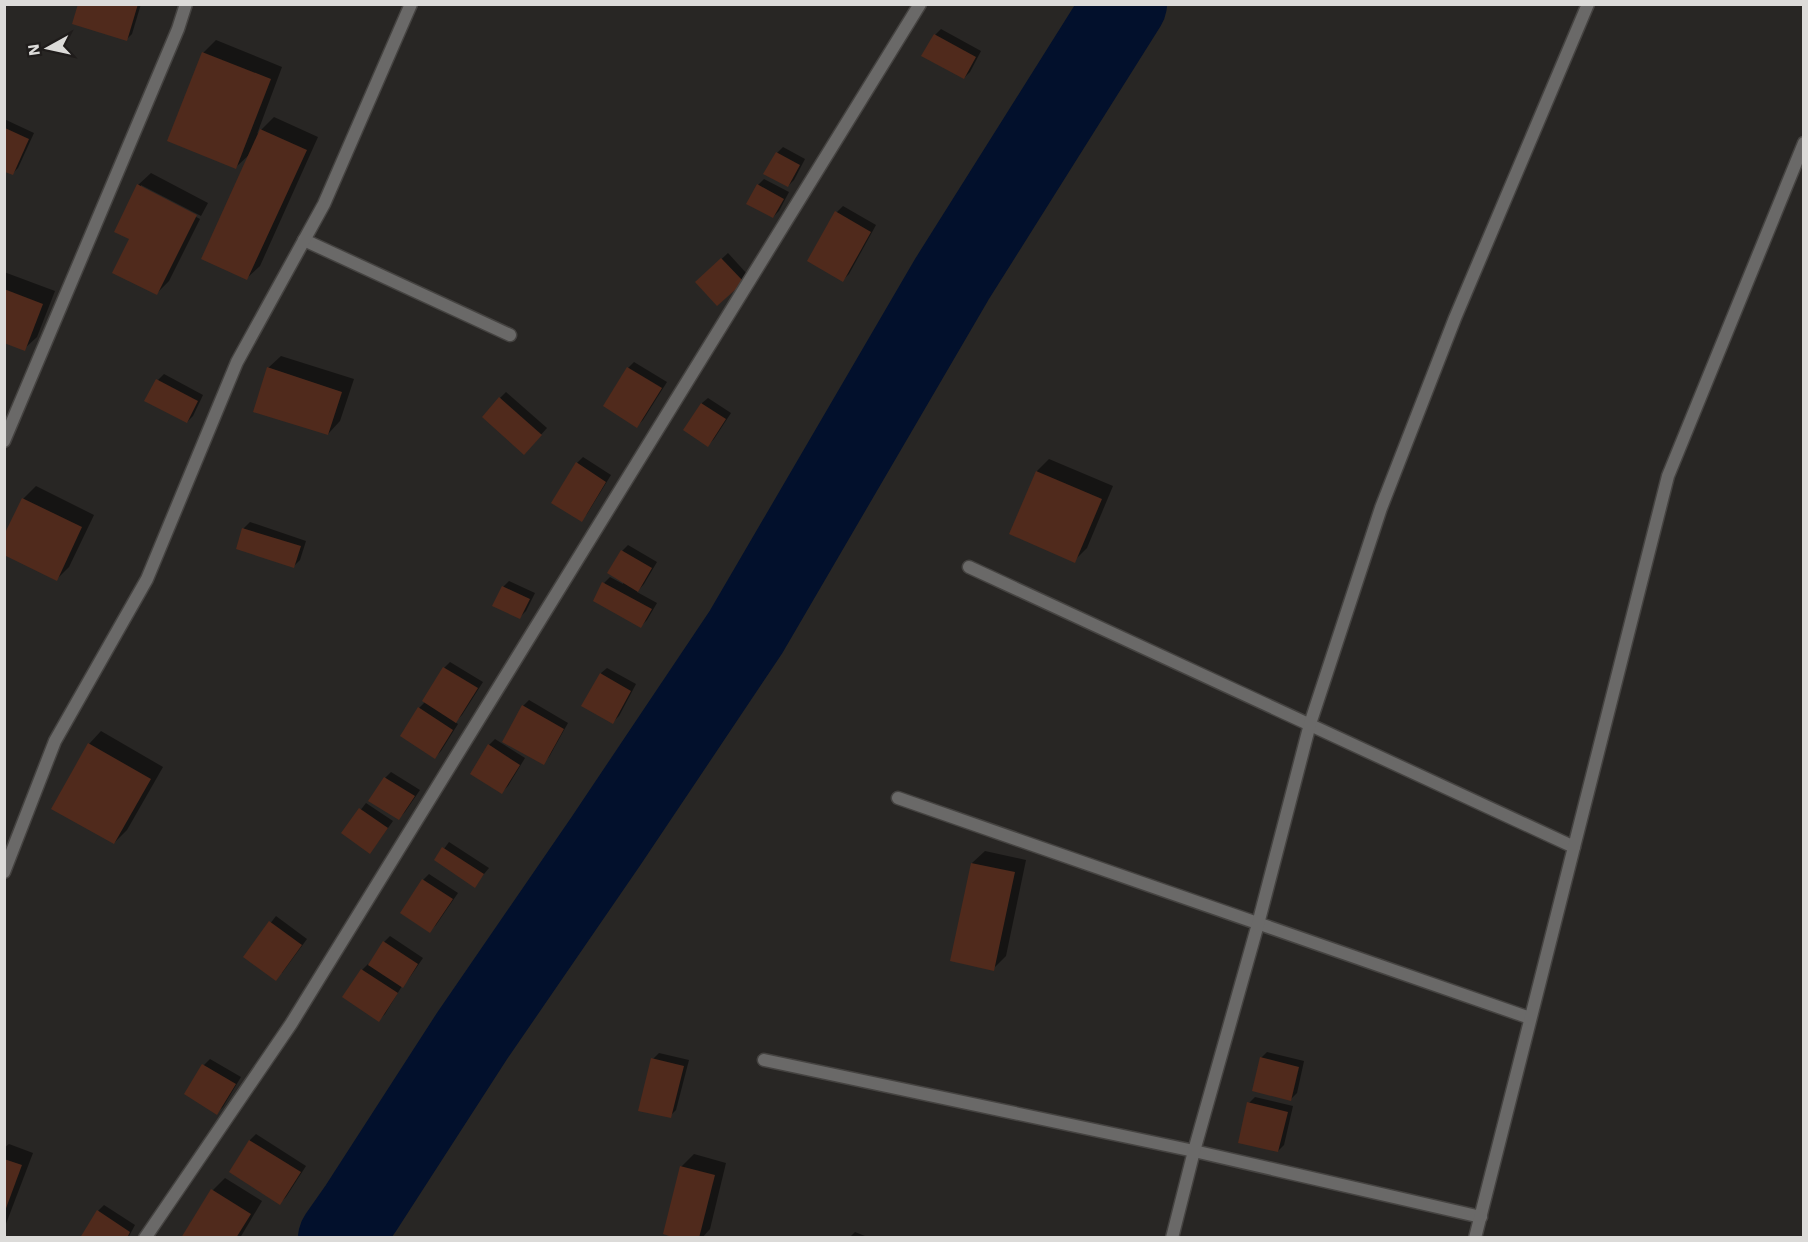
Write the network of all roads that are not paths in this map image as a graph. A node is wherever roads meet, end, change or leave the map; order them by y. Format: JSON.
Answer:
{"nodes":[{"id":1,"x":186,"y":4,"type":"edge"},
{"id":2,"x":411,"y":4,"type":"edge"},
{"id":3,"x":920,"y":4,"type":"edge"},
{"id":4,"x":1588,"y":4,"type":"edge"},
{"id":5,"x":1803,"y":143,"type":"edge"},
{"id":6,"x":304,"y":240,"type":"junction"},
{"id":7,"x":510,"y":335,"type":"dead end"},
{"id":8,"x":4,"y":441,"type":"edge"},
{"id":9,"x":969,"y":567,"type":"dead end"},
{"id":10,"x":1310,"y":724,"type":"junction"},
{"id":11,"x":898,"y":798,"type":"dead end"},
{"id":12,"x":1574,"y":847,"type":"junction"},
{"id":13,"x":4,"y":872,"type":"edge"},
{"id":14,"x":1258,"y":924,"type":"junction"},
{"id":15,"x":1530,"y":1018,"type":"junction"},
{"id":16,"x":764,"y":1060,"type":"dead end"},
{"id":17,"x":1194,"y":1151,"type":"junction"},
{"id":18,"x":1481,"y":1217,"type":"junction"},
{"id":19,"x":145,"y":1238,"type":"edge"},
{"id":20,"x":1172,"y":1238,"type":"edge"},
{"id":21,"x":1475,"y":1238,"type":"edge"}],
"edges":[{"from":1,"to":8,"type":"street"},
{"from":2,"to":6,"type":"street"},
{"from":3,"to":19,"type":"street"},
{"from":4,"to":10,"type":"street"},
{"from":5,"to":12,"type":"street"},
{"from":6,"to":7,"type":"street"},
{"from":6,"to":13,"type":"street"},
{"from":9,"to":10,"type":"street"},
{"from":10,"to":12,"type":"street"},
{"from":10,"to":14,"type":"street"},
{"from":11,"to":14,"type":"street"},
{"from":12,"to":15,"type":"street"},
{"from":14,"to":15,"type":"street"},
{"from":14,"to":17,"type":"street"},
{"from":15,"to":18,"type":"street"},
{"from":16,"to":17,"type":"street"},
{"from":17,"to":18,"type":"street"},
{"from":17,"to":20,"type":"street"},
{"from":18,"to":21,"type":"street"}]}
